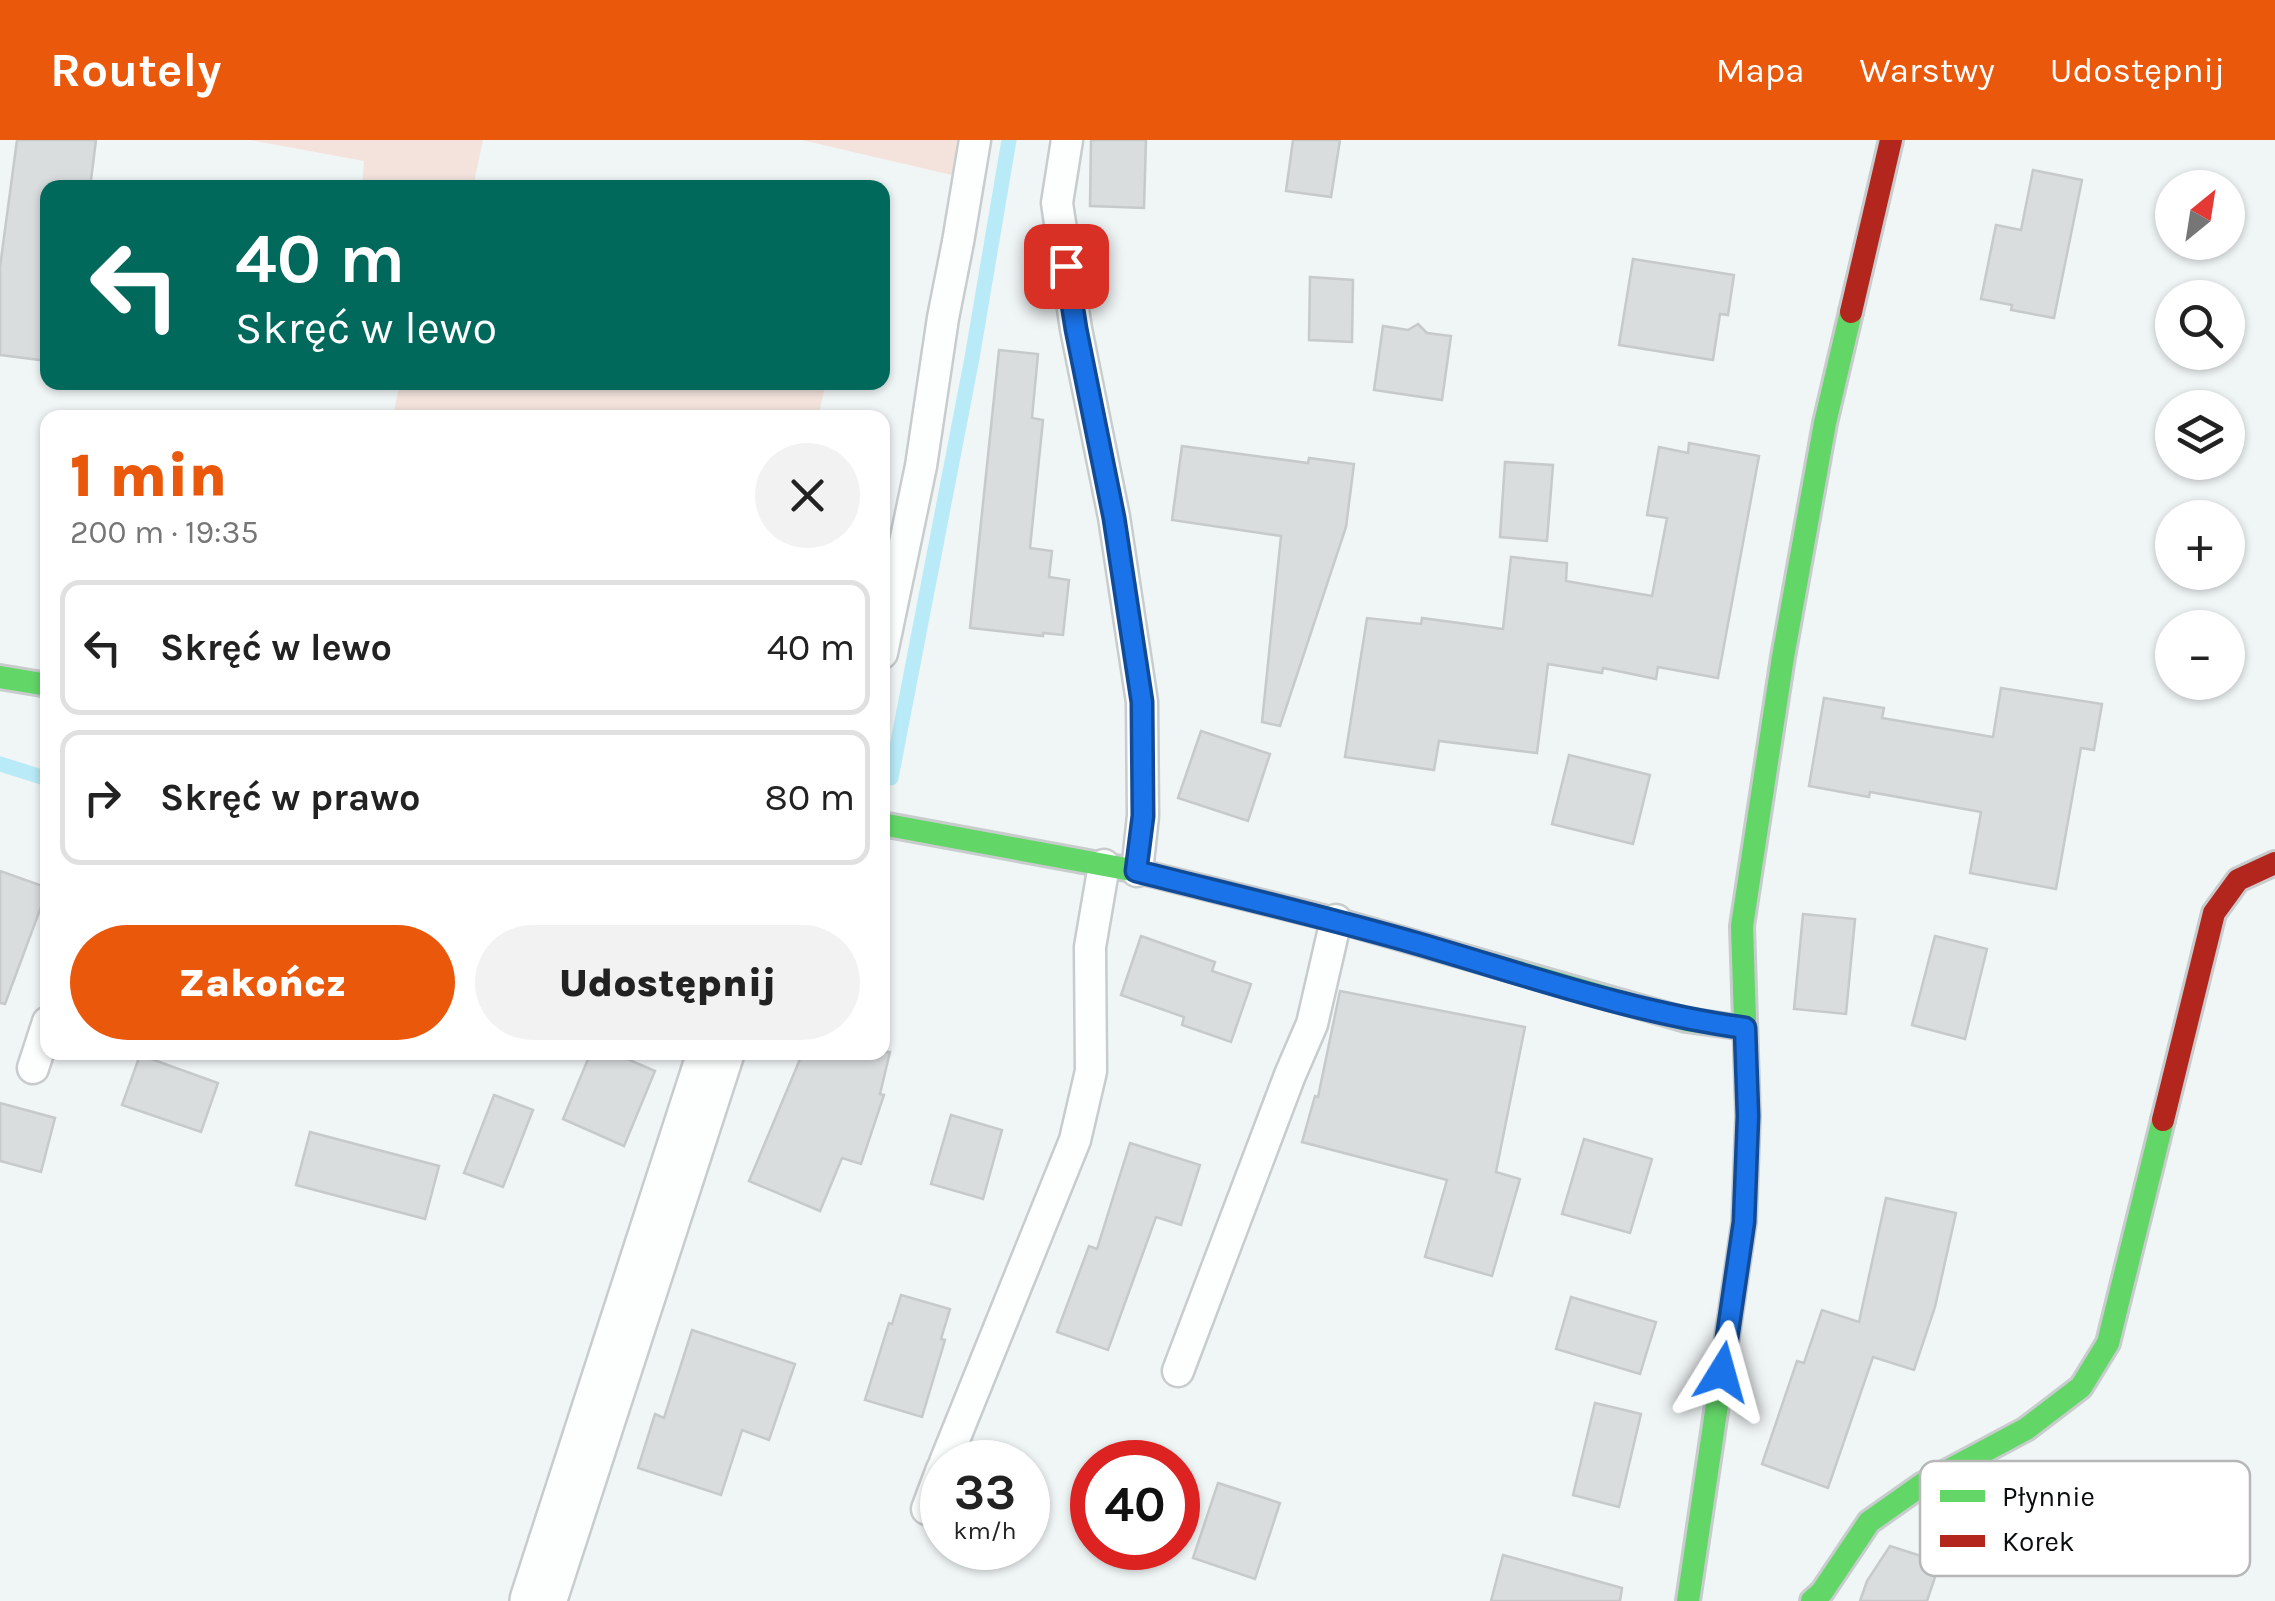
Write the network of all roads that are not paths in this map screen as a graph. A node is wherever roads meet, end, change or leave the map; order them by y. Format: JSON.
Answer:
{"nodes":[{"id":1,"x":975,"y":140,"type":"edge"},
{"id":2,"x":1067,"y":140,"type":"edge"},
{"id":3,"x":1892,"y":140,"type":"edge"},
{"id":4,"x":890,"y":615,"type":"edge"},
{"id":5,"x":0,"y":676,"type":"edge"},
{"id":6,"x":40,"y":684,"type":"edge"},
{"id":7,"x":890,"y":825,"type":"edge"},
{"id":8,"x":2275,"y":863,"type":"edge"},
{"id":9,"x":1104,"y":865,"type":"junction"},
{"id":10,"x":1136,"y":871,"type":"junction"},
{"id":11,"x":1336,"y":920,"type":"junction"},
{"id":12,"x":1745,"y":1028,"type":"junction"},
{"id":13,"x":40,"y":1047,"type":"edge"},
{"id":14,"x":713,"y":1060,"type":"edge"},
{"id":15,"x":33,"y":1068,"type":"dead end"},
{"id":16,"x":1178,"y":1370,"type":"dead end"},
{"id":17,"x":955,"y":1440,"type":"edge"},
{"id":18,"x":1966,"y":1461,"type":"edge"},
{"id":19,"x":1920,"y":1486,"type":"edge"},
{"id":20,"x":538,"y":1601,"type":"edge"},
{"id":21,"x":1688,"y":1601,"type":"edge"},
{"id":22,"x":1812,"y":1601,"type":"edge"}],
"edges":[{"from":1,"to":4,"type":"lane"},
{"from":2,"to":10,"type":"lane"},
{"from":3,"to":12,"type":"street"},
{"from":5,"to":6,"type":"street"},
{"from":7,"to":9,"type":"street"},
{"from":8,"to":18,"type":"street"},
{"from":9,"to":10,"type":"street"},
{"from":9,"to":17,"type":"lane"},
{"from":10,"to":11,"type":"street"},
{"from":11,"to":12,"type":"street"},
{"from":11,"to":16,"type":"lane"},
{"from":12,"to":21,"type":"street"},
{"from":13,"to":15,"type":"lane"},
{"from":14,"to":20,"type":"street"},
{"from":19,"to":22,"type":"street"}]}
